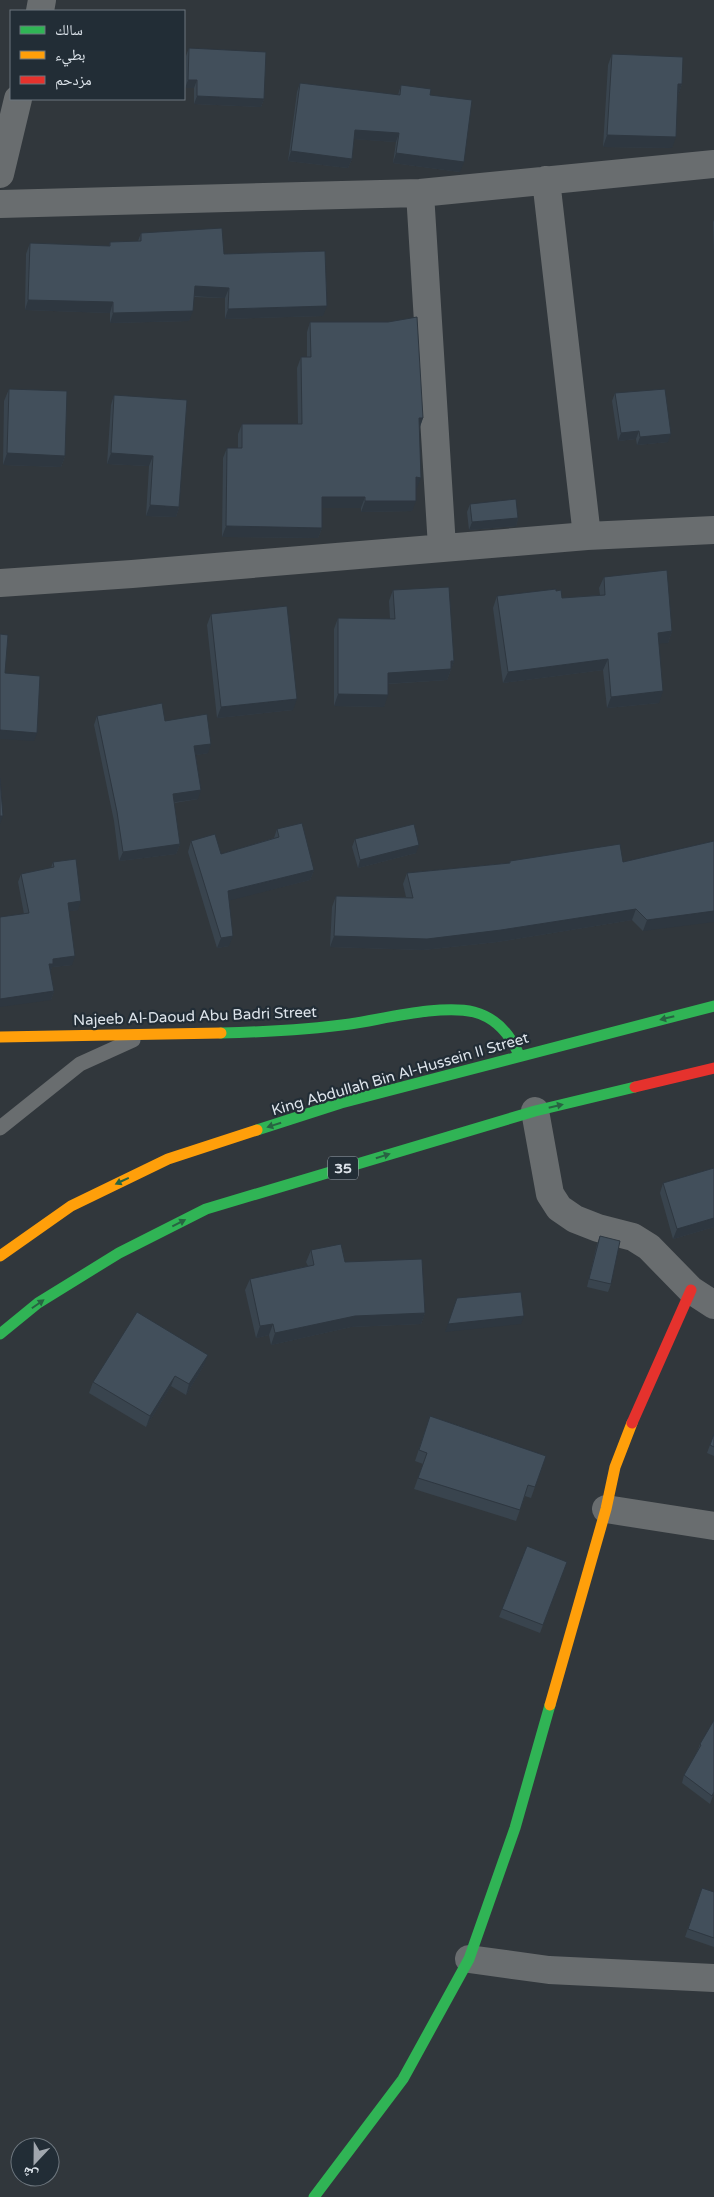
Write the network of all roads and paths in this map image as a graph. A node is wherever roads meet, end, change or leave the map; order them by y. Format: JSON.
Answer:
{"nodes":[{"id":1,"x":18,"y":100,"type":"edge"},
{"id":2,"x":714,"y":164,"type":"edge"},
{"id":3,"x":0,"y":174,"type":"edge"},
{"id":4,"x":546,"y":180,"type":"junction"},
{"id":5,"x":420,"y":194,"type":"junction"},
{"id":6,"x":0,"y":204,"type":"edge"},
{"id":7,"x":714,"y":530,"type":"edge"},
{"id":8,"x":587,"y":536,"type":"junction"},
{"id":9,"x":442,"y":547,"type":"junction"},
{"id":10,"x":0,"y":583,"type":"edge"},
{"id":11,"x":714,"y":1006,"type":"edge"},
{"id":12,"x":148,"y":1033,"type":"junction"},
{"id":13,"x":0,"y":1037,"type":"edge"},
{"id":14,"x":519,"y":1055,"type":"junction"},
{"id":15,"x":714,"y":1068,"type":"edge"},
{"id":16,"x":535,"y":1111,"type":"junction"},
{"id":17,"x":0,"y":1128,"type":"edge"},
{"id":18,"x":0,"y":1256,"type":"edge"},
{"id":19,"x":691,"y":1290,"type":"junction"},
{"id":20,"x":714,"y":1305,"type":"edge"},
{"id":21,"x":0,"y":1334,"type":"edge"},
{"id":22,"x":606,"y":1509,"type":"junction"},
{"id":23,"x":714,"y":1526,"type":"edge"},
{"id":24,"x":469,"y":1959,"type":"junction"},
{"id":25,"x":714,"y":1978,"type":"edge"},
{"id":26,"x":314,"y":2197,"type":"edge"}],
"edges":[{"from":1,"to":3,"type":"street"},
{"from":2,"to":4,"type":"street"},
{"from":4,"to":5,"type":"street"},
{"from":4,"to":8,"type":"street"},
{"from":5,"to":6,"type":"street"},
{"from":5,"to":9,"type":"street"},
{"from":7,"to":8,"type":"street"},
{"from":8,"to":9,"type":"street"},
{"from":9,"to":10,"type":"street"},
{"from":11,"to":14,"type":"main road","name":"King Abdullah Bin Al-Hussein II Street","one_way":true},
{"from":12,"to":13,"type":"main road","name":"Najeeb Al-Daoud Abu Badri Street"},
{"from":12,"to":14,"type":"main road","name":"Najeeb Al-Daoud Abu Badri Street"},
{"from":12,"to":17,"type":"lane"},
{"from":14,"to":18,"type":"main road","name":"King Abdullah Bin Al-Hussein II Street","one_way":true},
{"from":16,"to":15,"type":"main road","number":"35","one_way":true},
{"from":16,"to":19,"type":"street"},
{"from":21,"to":16,"type":"main road","number":"35","one_way":true},
{"from":19,"to":20,"type":"street"},
{"from":19,"to":22,"type":"main road"},
{"from":22,"to":23,"type":"street"},
{"from":22,"to":24,"type":"main road"},
{"from":24,"to":25,"type":"street"},
{"from":24,"to":26,"type":"main road"}]}
